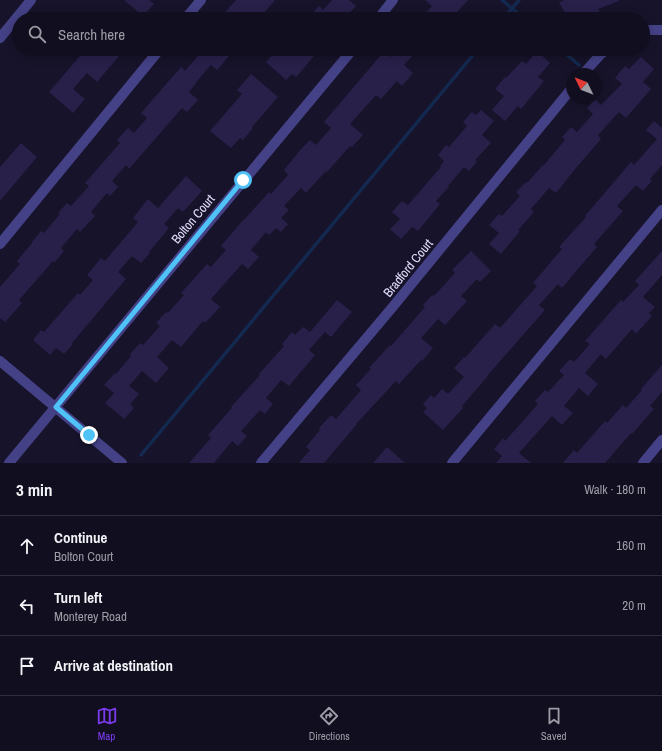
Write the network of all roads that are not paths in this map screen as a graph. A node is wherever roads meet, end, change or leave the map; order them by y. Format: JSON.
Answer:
{"nodes":[{"id":1,"x":31,"y":0,"type":"edge"},
{"id":2,"x":201,"y":0,"type":"edge"},
{"id":3,"x":394,"y":0,"type":"edge"},
{"id":4,"x":21,"y":12,"type":"edge"},
{"id":5,"x":191,"y":12,"type":"edge"},
{"id":6,"x":384,"y":12,"type":"edge"},
{"id":7,"x":12,"y":23,"type":"edge"},
{"id":8,"x":650,"y":30,"type":"edge"},
{"id":9,"x":662,"y":30,"type":"edge"},
{"id":10,"x":0,"y":38,"type":"edge"},
{"id":11,"x":154,"y":56,"type":"edge"},
{"id":12,"x":346,"y":56,"type":"edge"},
{"id":13,"x":599,"y":56,"type":"edge"},
{"id":14,"x":588,"y":68,"type":"edge"},
{"id":15,"x":566,"y":95,"type":"edge"},
{"id":16,"x":662,"y":210,"type":"edge"},
{"id":17,"x":0,"y":244,"type":"edge"},
{"id":18,"x":0,"y":361,"type":"edge"},
{"id":19,"x":56,"y":407,"type":"junction"},
{"id":20,"x":662,"y":440,"type":"edge"},
{"id":21,"x":9,"y":463,"type":"edge"},
{"id":22,"x":122,"y":463,"type":"edge"},
{"id":23,"x":262,"y":463,"type":"edge"},
{"id":24,"x":452,"y":463,"type":"edge"},
{"id":25,"x":643,"y":463,"type":"edge"}],
"edges":[{"from":1,"to":4,"type":"street"},
{"from":2,"to":5,"type":"street"},
{"from":3,"to":6,"type":"street"},
{"from":7,"to":10,"type":"street"},
{"from":8,"to":9,"type":"street"},
{"from":11,"to":17,"type":"street"},
{"from":12,"to":19,"type":"street","name":"Bolton Court"},
{"from":13,"to":14,"type":"street"},
{"from":15,"to":23,"type":"street","name":"Bradford Court"},
{"from":16,"to":24,"type":"street"},
{"from":18,"to":19,"type":"street"},
{"from":19,"to":21,"type":"street","name":"Bolton Court"},
{"from":19,"to":22,"type":"street"},
{"from":20,"to":25,"type":"street"}]}
